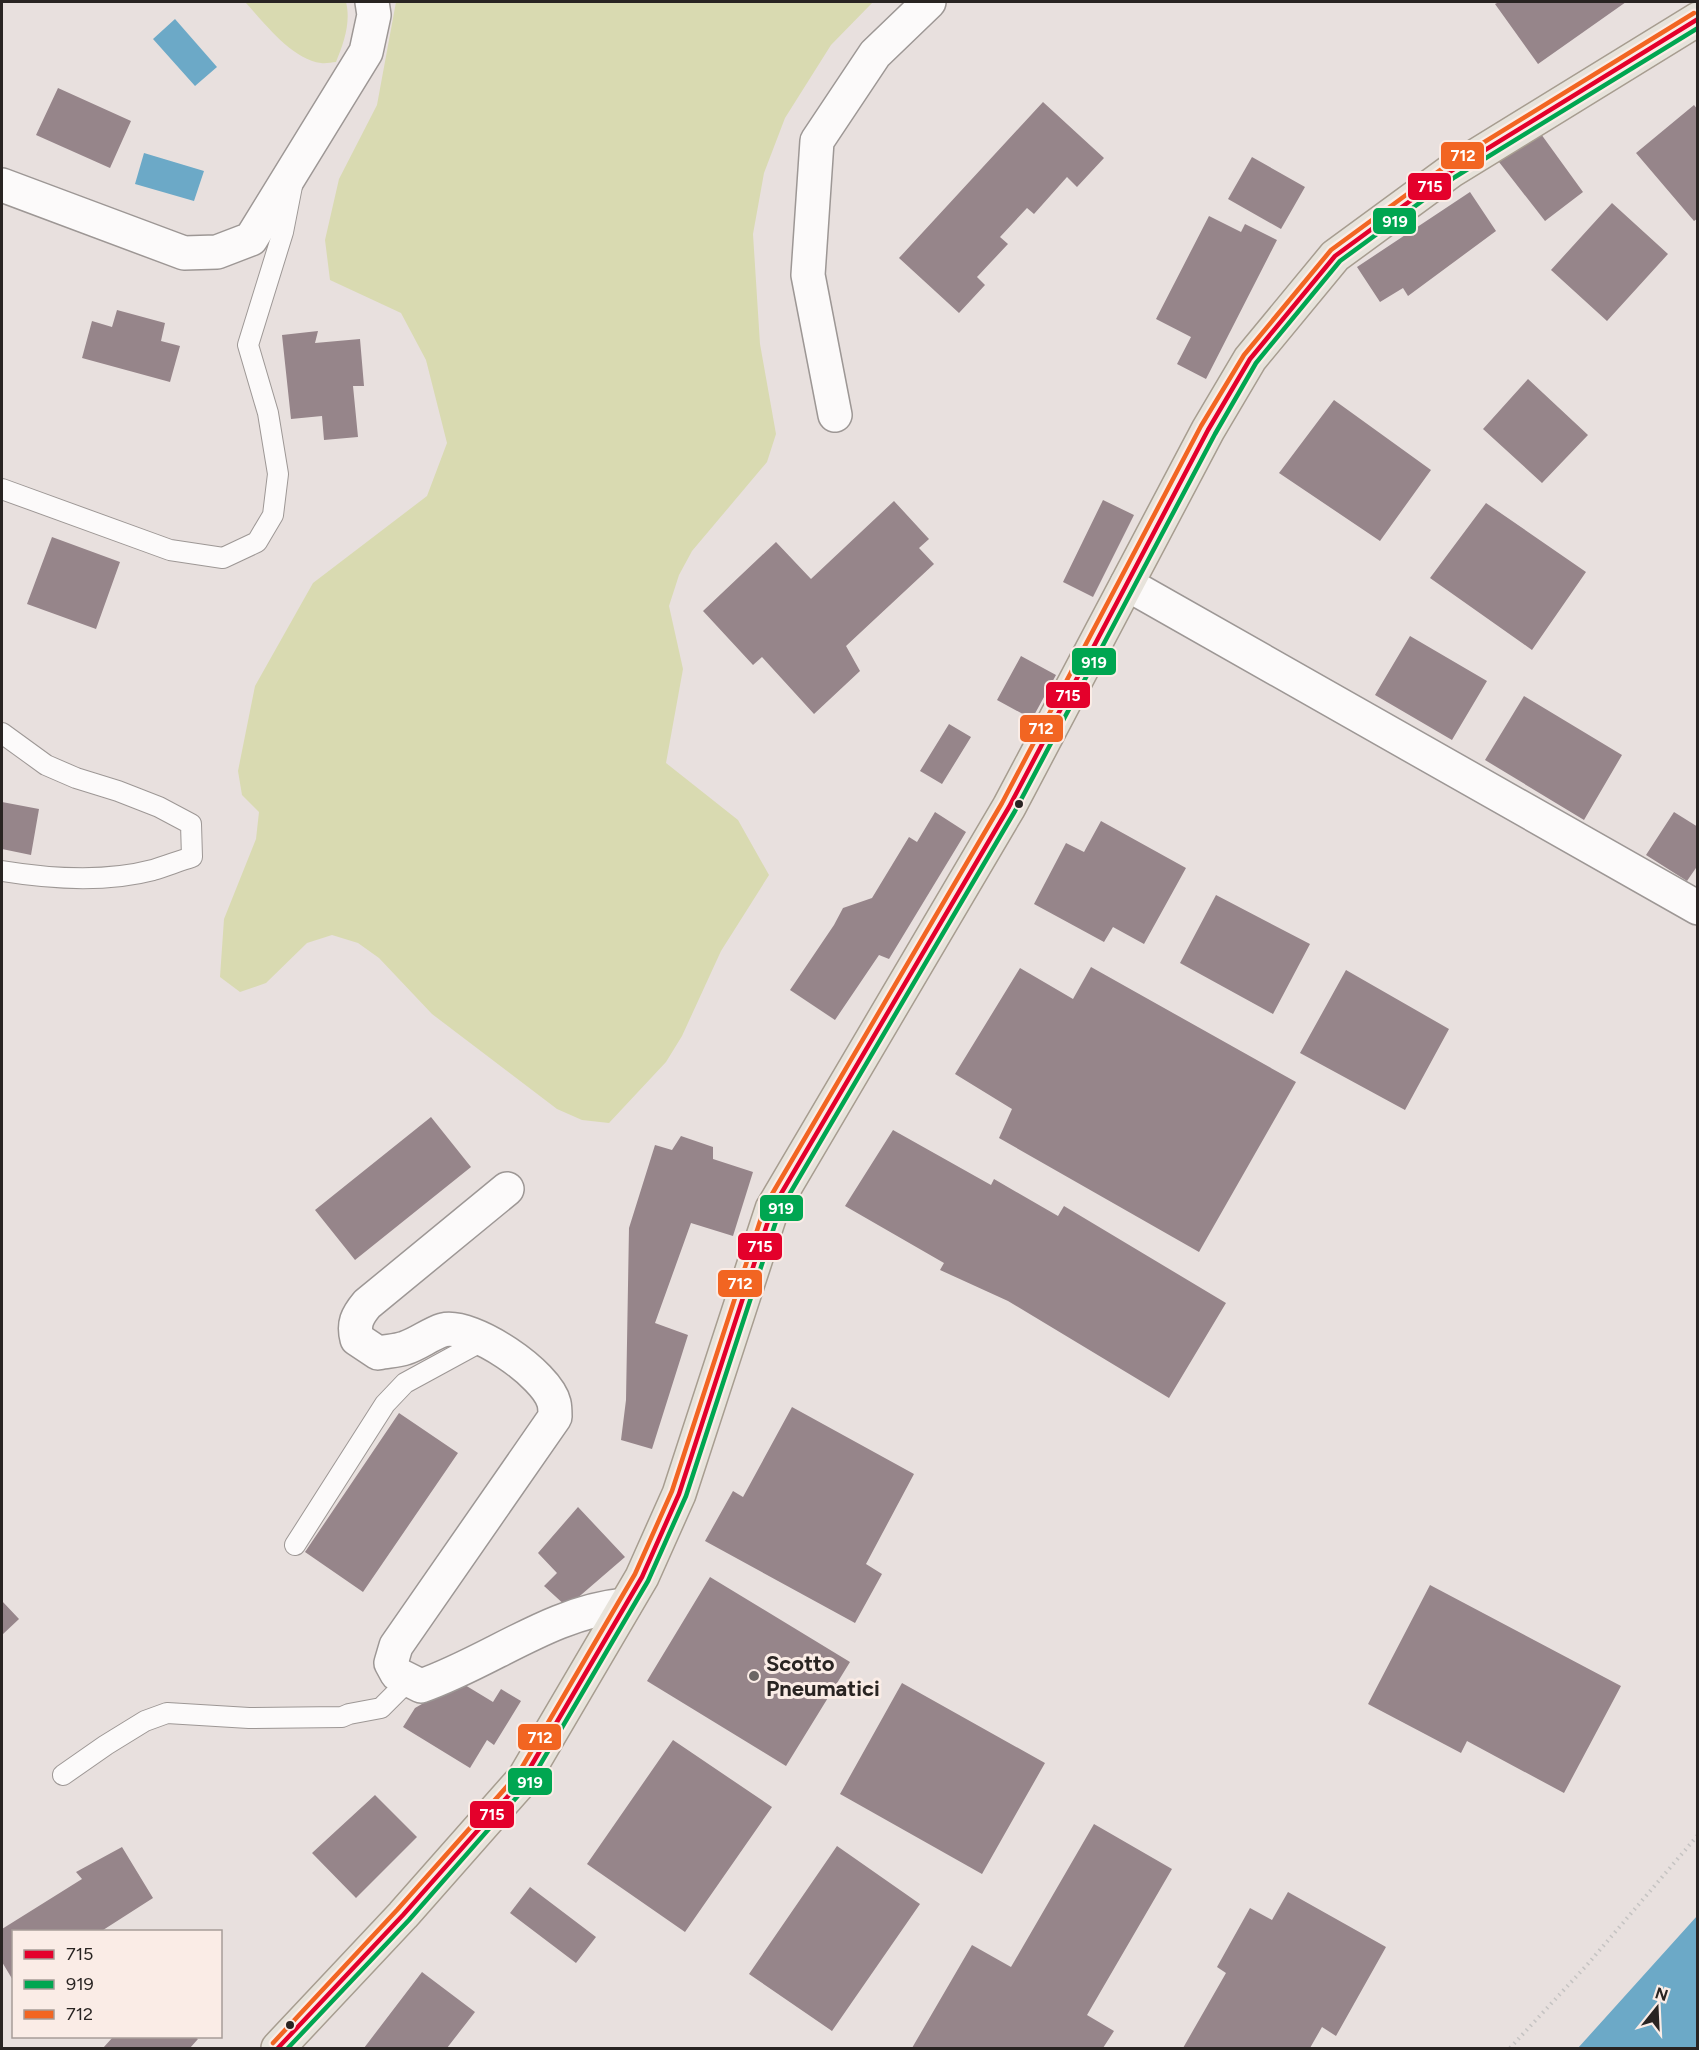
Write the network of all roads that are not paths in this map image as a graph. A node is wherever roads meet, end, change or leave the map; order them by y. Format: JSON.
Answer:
{"nodes":[{"id":1,"x":372,"y":2,"type":"edge"},
{"id":2,"x":928,"y":2,"type":"edge"},
{"id":3,"x":1698,"y":19,"type":"edge"},
{"id":4,"x":296,"y":166,"type":"junction"},
{"id":5,"x":2,"y":185,"type":"edge"},
{"id":6,"x":835,"y":415,"type":"dead end"},
{"id":7,"x":2,"y":489,"type":"edge"},
{"id":8,"x":1126,"y":584,"type":"junction"},
{"id":9,"x":2,"y":733,"type":"edge"},
{"id":10,"x":2,"y":870,"type":"edge"},
{"id":11,"x":1698,"y":908,"type":"edge"},
{"id":12,"x":507,"y":1190,"type":"dead end"},
{"id":13,"x":484,"y":1340,"type":"junction"},
{"id":14,"x":295,"y":1545,"type":"dead end"},
{"id":15,"x":625,"y":1605,"type":"junction"},
{"id":16,"x":408,"y":1681,"type":"junction"},
{"id":17,"x":63,"y":1775,"type":"dead end"},
{"id":18,"x":278,"y":2049,"type":"edge"}],
"edges":[{"from":1,"to":4,"type":"street"},
{"from":2,"to":6,"type":"street"},
{"from":3,"to":8,"type":"main road"},
{"from":4,"to":5,"type":"street"},
{"from":4,"to":7,"type":"lane"},
{"from":8,"to":11,"type":"street"},
{"from":8,"to":15,"type":"main road"},
{"from":9,"to":10,"type":"lane"},
{"from":12,"to":13,"type":"street"},
{"from":13,"to":14,"type":"lane"},
{"from":13,"to":16,"type":"street"},
{"from":15,"to":16,"type":"street"},
{"from":15,"to":18,"type":"main road"},
{"from":16,"to":17,"type":"lane"}]}
